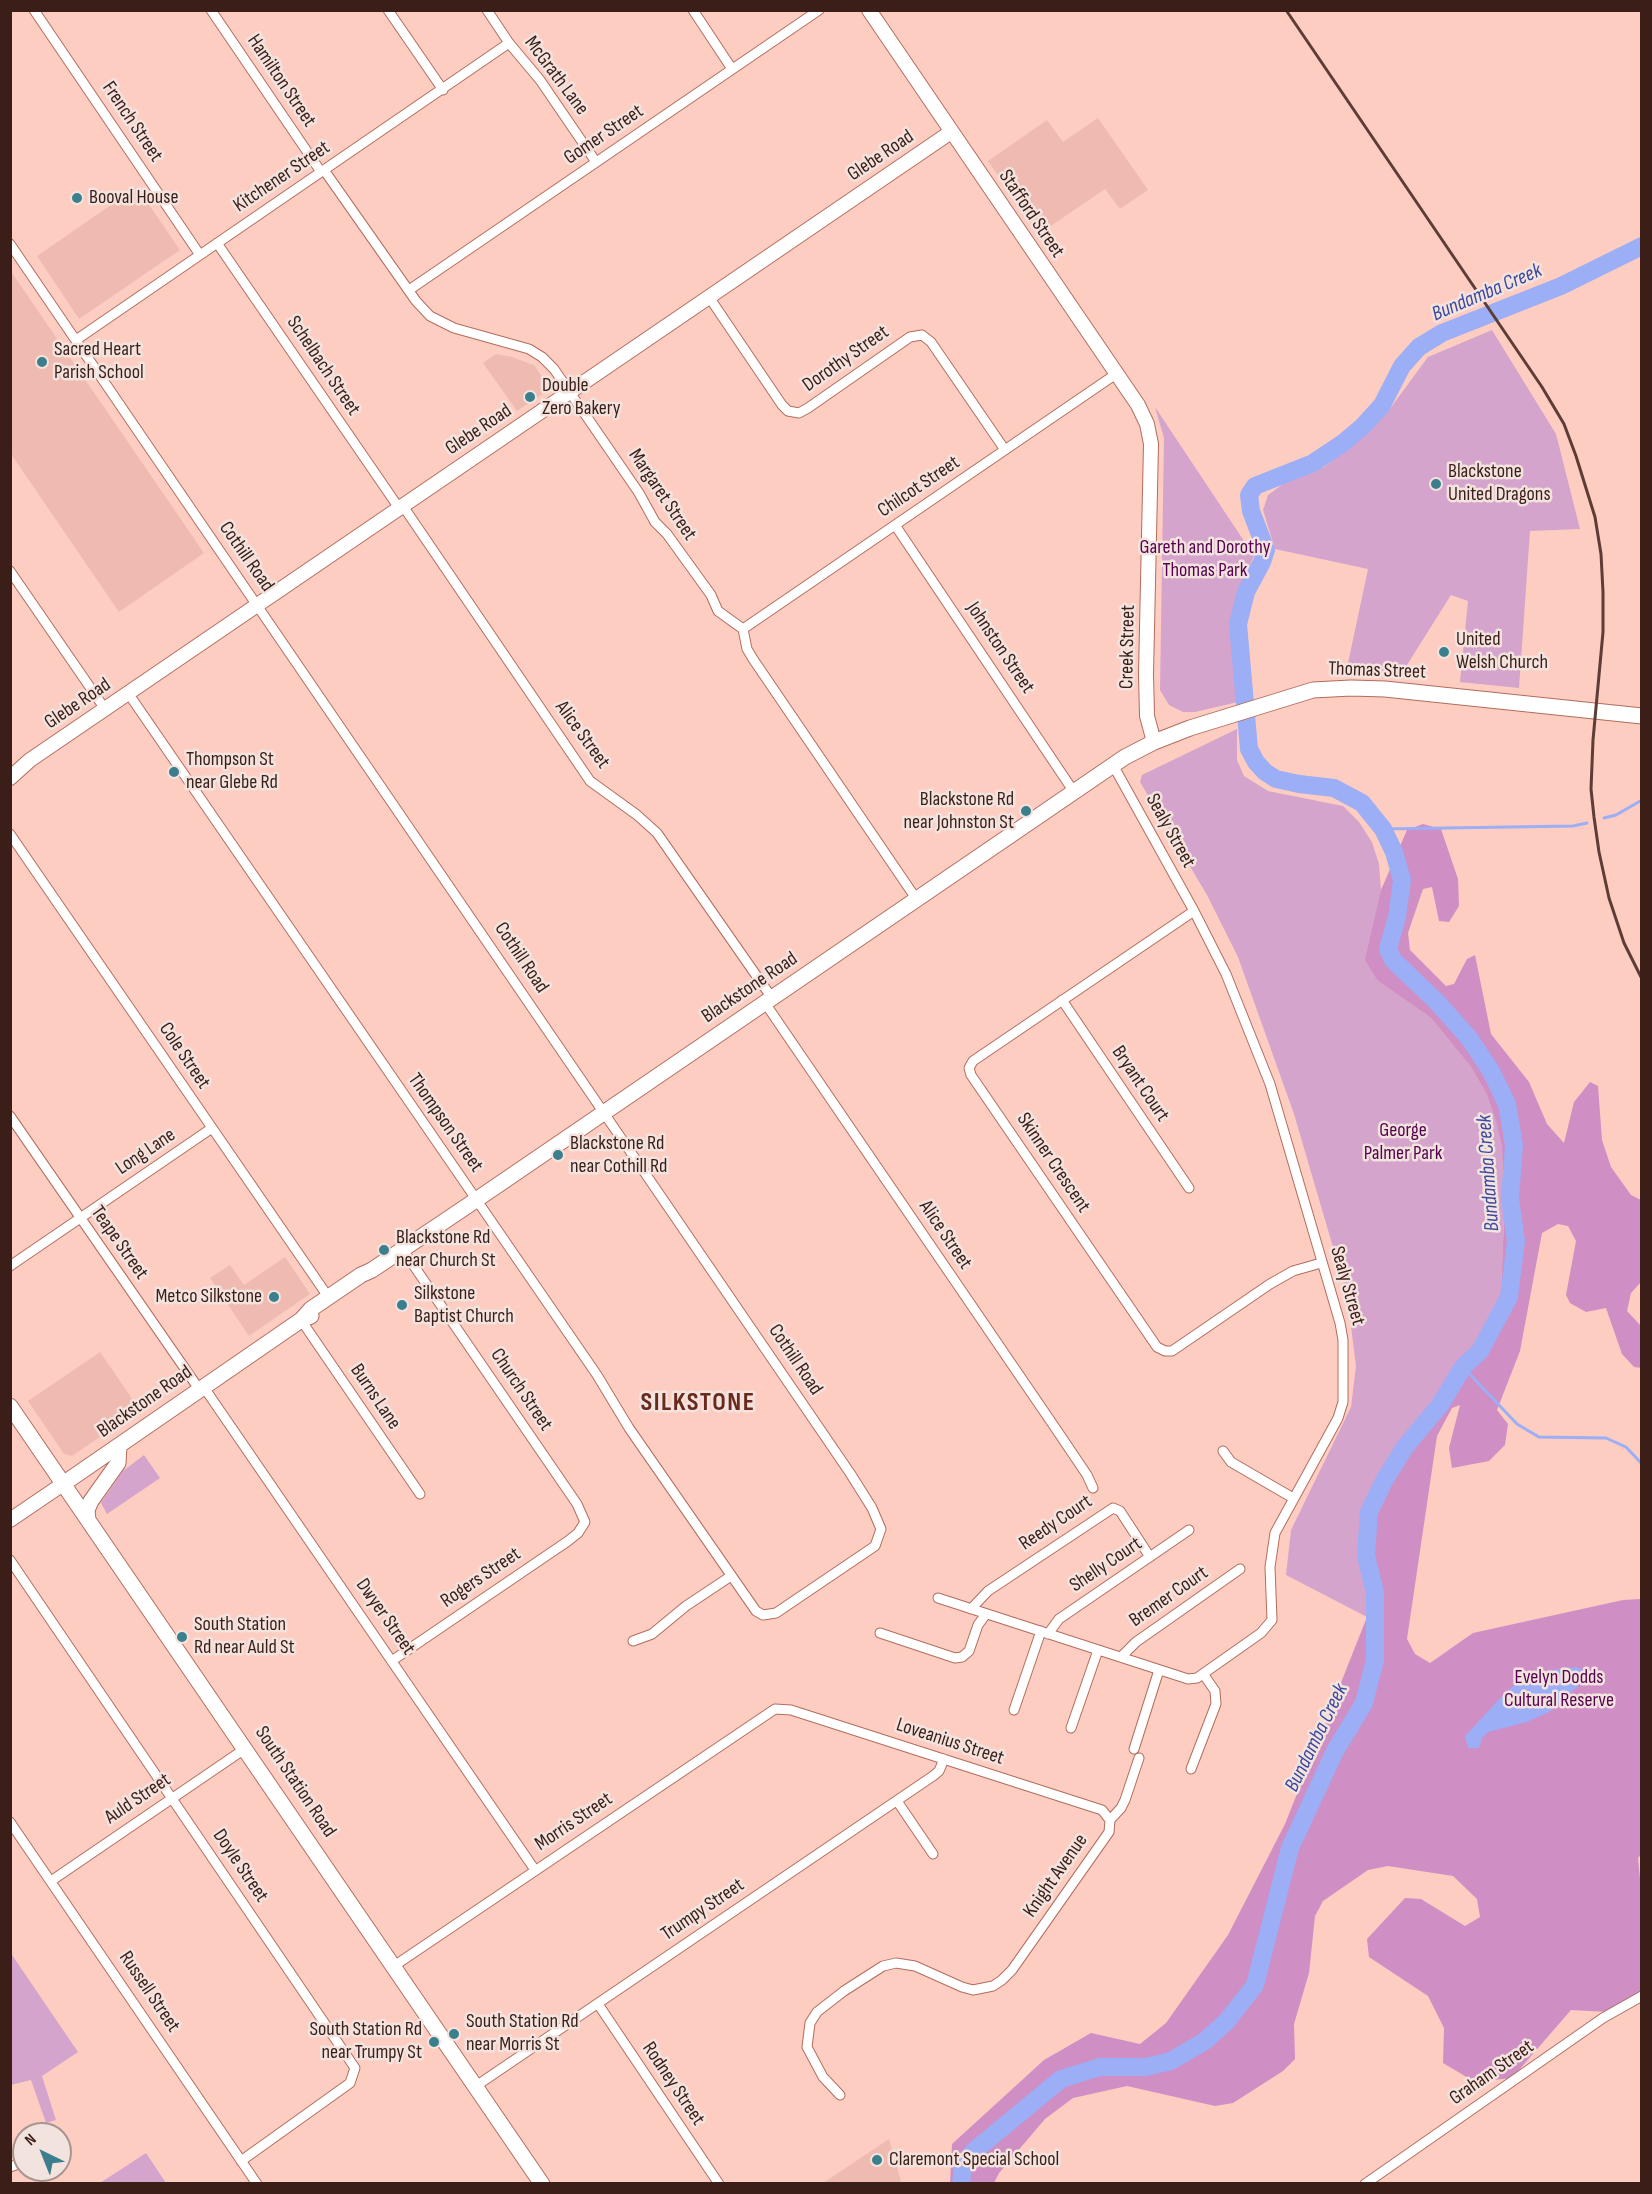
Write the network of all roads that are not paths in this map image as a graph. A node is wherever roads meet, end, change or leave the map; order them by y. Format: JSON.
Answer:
{"nodes":[{"id":1,"x":34,"y":10,"type":"edge"},
{"id":2,"x":211,"y":10,"type":"edge"},
{"id":3,"x":388,"y":10,"type":"edge"},
{"id":4,"x":487,"y":10,"type":"edge"},
{"id":5,"x":693,"y":10,"type":"edge"},
{"id":6,"x":819,"y":10,"type":"edge"},
{"id":7,"x":869,"y":10,"type":"edge"},
{"id":8,"x":509,"y":43,"type":"junction"},
{"id":9,"x":732,"y":69,"type":"junction"},
{"id":10,"x":442,"y":90,"type":"junction"},
{"id":11,"x":951,"y":132,"type":"junction"},
{"id":12,"x":596,"y":162,"type":"junction"},
{"id":13,"x":323,"y":171,"type":"junction"},
{"id":14,"x":217,"y":243,"type":"junction"},
{"id":15,"x":10,"y":244,"type":"edge"},
{"id":16,"x":200,"y":255,"type":"junction"},
{"id":17,"x":409,"y":290,"type":"junction"},
{"id":18,"x":709,"y":297,"type":"junction"},
{"id":19,"x":76,"y":340,"type":"junction"},
{"id":20,"x":1116,"y":374,"type":"junction"},
{"id":21,"x":570,"y":392,"type":"junction"},
{"id":22,"x":1151,"y":444,"type":"joint"},
{"id":23,"x":1005,"y":450,"type":"junction"},
{"id":24,"x":401,"y":507,"type":"junction"},
{"id":25,"x":895,"y":525,"type":"junction"},
{"id":26,"x":10,"y":571,"type":"edge"},
{"id":27,"x":258,"y":605,"type":"junction"},
{"id":28,"x":743,"y":629,"type":"junction"},
{"id":29,"x":128,"y":693,"type":"junction"},
{"id":30,"x":105,"y":709,"type":"junction"},
{"id":31,"x":1641,"y":716,"type":"edge"},
{"id":32,"x":1154,"y":742,"type":"junction"},
{"id":33,"x":30,"y":760,"type":"junction"},
{"id":34,"x":1113,"y":765,"type":"junction"},
{"id":35,"x":10,"y":768,"type":"edge"},
{"id":36,"x":10,"y":778,"type":"edge"},
{"id":37,"x":1074,"y":792,"type":"junction"},
{"id":38,"x":10,"y":834,"type":"edge"},
{"id":39,"x":917,"y":900,"type":"junction"},
{"id":40,"x":1194,"y":911,"type":"junction"},
{"id":41,"x":1062,"y":1000,"type":"junction"},
{"id":42,"x":768,"y":1001,"type":"junction"},
{"id":43,"x":604,"y":1113,"type":"junction"},
{"id":44,"x":10,"y":1116,"type":"edge"},
{"id":45,"x":213,"y":1128,"type":"junction"},
{"id":46,"x":1189,"y":1188,"type":"dead end"},
{"id":47,"x":476,"y":1200,"type":"junction"},
{"id":48,"x":80,"y":1218,"type":"junction"},
{"id":49,"x":403,"y":1250,"type":"junction"},
{"id":50,"x":1321,"y":1263,"type":"junction"},
{"id":51,"x":10,"y":1266,"type":"edge"},
{"id":52,"x":372,"y":1270,"type":"junction"},
{"id":53,"x":329,"y":1298,"type":"junction"},
{"id":54,"x":302,"y":1319,"type":"junction"},
{"id":55,"x":201,"y":1388,"type":"junction"},
{"id":56,"x":10,"y":1406,"type":"edge"},
{"id":57,"x":119,"y":1446,"type":"junction"},
{"id":58,"x":1223,"y":1451,"type":"dead end"},
{"id":59,"x":63,"y":1484,"type":"junction"},
{"id":60,"x":1093,"y":1488,"type":"dead end"},
{"id":61,"x":420,"y":1494,"type":"dead end"},
{"id":62,"x":1293,"y":1498,"type":"junction"},
{"id":63,"x":10,"y":1520,"type":"edge"},
{"id":64,"x":88,"y":1520,"type":"junction"},
{"id":65,"x":585,"y":1522,"type":"joint"},
{"id":66,"x":1189,"y":1530,"type":"dead end"},
{"id":67,"x":1150,"y":1557,"type":"junction"},
{"id":68,"x":10,"y":1560,"type":"edge"},
{"id":69,"x":1240,"y":1569,"type":"dead end"},
{"id":70,"x":731,"y":1576,"type":"junction"},
{"id":71,"x":938,"y":1598,"type":"dead end"},
{"id":72,"x":971,"y":1609,"type":"junction"},
{"id":73,"x":987,"y":1614,"type":"junction"},
{"id":74,"x":1045,"y":1632,"type":"junction"},
{"id":75,"x":880,"y":1633,"type":"dead end"},
{"id":76,"x":633,"y":1641,"type":"dead end"},
{"id":77,"x":1098,"y":1650,"type":"junction"},
{"id":78,"x":1121,"y":1657,"type":"junction"},
{"id":79,"x":393,"y":1660,"type":"junction"},
{"id":80,"x":1159,"y":1670,"type":"junction"},
{"id":81,"x":1204,"y":1674,"type":"junction"},
{"id":82,"x":775,"y":1708,"type":"joint"},
{"id":83,"x":1014,"y":1710,"type":"dead end"},
{"id":84,"x":1071,"y":1728,"type":"dead end"},
{"id":85,"x":246,"y":1748,"type":"junction"},
{"id":86,"x":945,"y":1759,"type":"junction"},
{"id":87,"x":1191,"y":1769,"type":"dead end"},
{"id":88,"x":172,"y":1798,"type":"junction"},
{"id":89,"x":897,"y":1801,"type":"junction"},
{"id":90,"x":1110,"y":1820,"type":"junction"},
{"id":91,"x":10,"y":1821,"type":"edge"},
{"id":92,"x":933,"y":1854,"type":"dead end"},
{"id":93,"x":536,"y":1870,"type":"junction"},
{"id":94,"x":51,"y":1881,"type":"junction"},
{"id":95,"x":394,"y":1966,"type":"junction"},
{"id":96,"x":1641,"y":1996,"type":"edge"},
{"id":97,"x":598,"y":2004,"type":"junction"},
{"id":98,"x":476,"y":2086,"type":"junction"},
{"id":99,"x":840,"y":2095,"type":"dead end"},
{"id":100,"x":241,"y":2161,"type":"junction"},
{"id":101,"x":257,"y":2184,"type":"edge"},
{"id":102,"x":542,"y":2184,"type":"edge"},
{"id":103,"x":719,"y":2184,"type":"edge"},
{"id":104,"x":1365,"y":2184,"type":"edge"}],
"edges":[{"from":1,"to":16,"type":"street","name":"French Street"},
{"from":2,"to":13,"type":"street","name":"Hamilton Street"},
{"from":3,"to":10,"type":"street"},
{"from":4,"to":8,"type":"street","name":"McGrath Lane"},
{"from":5,"to":9,"type":"street"},
{"from":6,"to":9,"type":"street","name":"Gomer Street"},
{"from":7,"to":11,"type":"street","name":"Stafford Street"},
{"from":8,"to":10,"type":"street","name":"Kitchener Street"},
{"from":8,"to":12,"type":"street","name":"McGrath Lane"},
{"from":9,"to":12,"type":"street","name":"Gomer Street"},
{"from":10,"to":13,"type":"street","name":"Kitchener Street"},
{"from":11,"to":18,"type":"street","name":"Glebe Road"},
{"from":11,"to":20,"type":"street","name":"Stafford Street"},
{"from":12,"to":17,"type":"street","name":"Gomer Street"},
{"from":13,"to":14,"type":"street","name":"Kitchener Street"},
{"from":13,"to":17,"type":"street","name":"Margaret Street"},
{"from":14,"to":16,"type":"street","name":"Kitchener Street"},
{"from":14,"to":24,"type":"street","name":"Schelbach Street"},
{"from":15,"to":19,"type":"street","name":"Cothill Road"},
{"from":16,"to":19,"type":"street","name":"Kitchener Street"},
{"from":17,"to":21,"type":"street","name":"Margaret Street"},
{"from":18,"to":21,"type":"street","name":"Glebe Road"},
{"from":18,"to":23,"type":"street","name":"Dorothy Street"},
{"from":19,"to":27,"type":"street","name":"Cothill Road"},
{"from":20,"to":22,"type":"street","name":"Stafford Street"},
{"from":20,"to":23,"type":"street","name":"Chilcot Street"},
{"from":21,"to":24,"type":"street","name":"Glebe Road"},
{"from":21,"to":28,"type":"street","name":"Margaret Street"},
{"from":22,"to":32,"type":"street","name":"Creek Street"},
{"from":23,"to":25,"type":"street","name":"Chilcot Street"},
{"from":24,"to":27,"type":"street","name":"Glebe Road"},
{"from":24,"to":42,"type":"street","name":"Alice Street"},
{"from":25,"to":28,"type":"street","name":"Chilcot Street"},
{"from":25,"to":37,"type":"street","name":"Johnston Street"},
{"from":26,"to":30,"type":"street"},
{"from":27,"to":29,"type":"street","name":"Glebe Road"},
{"from":27,"to":43,"type":"street","name":"Cothill Road"},
{"from":28,"to":39,"type":"street"},
{"from":29,"to":30,"type":"street","name":"Glebe Road"},
{"from":29,"to":47,"type":"street","name":"Thompson Street"},
{"from":30,"to":33,"type":"street","name":"Glebe Road"},
{"from":31,"to":32,"type":"main road","name":"Thomas Street"},
{"from":32,"to":34,"type":"main road","name":"Blackstone Road"},
{"from":33,"to":35,"type":"street","name":"Glebe Road"},
{"from":33,"to":36,"type":"street","name":"Glebe Road"},
{"from":34,"to":37,"type":"main road","name":"Blackstone Road"},
{"from":34,"to":40,"type":"street","name":"Sealy Street"},
{"from":37,"to":39,"type":"main road","name":"Blackstone Road"},
{"from":38,"to":45,"type":"street","name":"Cole Street"},
{"from":39,"to":42,"type":"main road","name":"Blackstone Road"},
{"from":40,"to":41,"type":"street","name":"Skinner Crescent"},
{"from":40,"to":50,"type":"street","name":"Sealy Street"},
{"from":41,"to":46,"type":"street","name":"Bryant Court"},
{"from":41,"to":50,"type":"street","name":"Skinner Crescent"},
{"from":42,"to":43,"type":"main road","name":"Blackstone Road"},
{"from":42,"to":60,"type":"street","name":"Alice Street"},
{"from":43,"to":47,"type":"main road","name":"Blackstone Road"},
{"from":43,"to":70,"type":"street","name":"Cothill Road"},
{"from":44,"to":48,"type":"street","name":"Teape Street"},
{"from":45,"to":48,"type":"street","name":"Long Lane"},
{"from":45,"to":53,"type":"street","name":"Cole Street"},
{"from":47,"to":49,"type":"main road","name":"Blackstone Road"},
{"from":47,"to":70,"type":"street","name":"Thompson Street"},
{"from":48,"to":51,"type":"street","name":"Long Lane"},
{"from":48,"to":55,"type":"street","name":"Teape Street"},
{"from":49,"to":52,"type":"main road","name":"Blackstone Road"},
{"from":49,"to":65,"type":"street","name":"Church Street"},
{"from":50,"to":62,"type":"street","name":"Sealy Street"},
{"from":52,"to":53,"type":"main road","name":"Blackstone Road"},
{"from":52,"to":54,"type":"main road","name":"Blackstone Road"},
{"from":53,"to":54,"type":"main road","name":"Blackstone Road"},
{"from":54,"to":55,"type":"main road","name":"Blackstone Road"},
{"from":54,"to":61,"type":"street","name":"Burns Lane"},
{"from":55,"to":57,"type":"main road","name":"Blackstone Road"},
{"from":55,"to":79,"type":"street","name":"Dwyer Street"},
{"from":56,"to":59,"type":"main road","name":"South Station Road"},
{"from":57,"to":59,"type":"main road","name":"Blackstone Road"},
{"from":57,"to":64,"type":"main road"},
{"from":58,"to":62,"type":"street"},
{"from":59,"to":63,"type":"street","name":"Blackstone Road"},
{"from":59,"to":64,"type":"main road","name":"South Station Road"},
{"from":62,"to":81,"type":"street","name":"Sealy Street"},
{"from":64,"to":85,"type":"main road","name":"South Station Road"},
{"from":65,"to":79,"type":"street","name":"Rogers Street"},
{"from":66,"to":67,"type":"street","name":"Shelly Court"},
{"from":67,"to":72,"type":"street","name":"Reedy Court"},
{"from":67,"to":74,"type":"street","name":"Shelly Court"},
{"from":68,"to":88,"type":"street","name":"Doyle Street"},
{"from":69,"to":78,"type":"street","name":"Bremer Court"},
{"from":70,"to":76,"type":"street"},
{"from":71,"to":72,"type":"street"},
{"from":72,"to":73,"type":"street"},
{"from":73,"to":74,"type":"street"},
{"from":73,"to":75,"type":"street"},
{"from":74,"to":77,"type":"street"},
{"from":74,"to":83,"type":"street"},
{"from":77,"to":78,"type":"street"},
{"from":77,"to":84,"type":"street"},
{"from":78,"to":80,"type":"street"},
{"from":79,"to":93,"type":"street","name":"Dwyer Street"},
{"from":80,"to":81,"type":"street"},
{"from":80,"to":90,"type":"street","name":"Knight Avenue"},
{"from":81,"to":87,"type":"street"},
{"from":82,"to":86,"type":"street","name":"Loveanius Street"},
{"from":82,"to":93,"type":"street","name":"Morris Street"},
{"from":85,"to":88,"type":"street","name":"Auld Street"},
{"from":85,"to":95,"type":"main road","name":"South Station Road"},
{"from":86,"to":89,"type":"street","name":"Trumpy Street"},
{"from":86,"to":90,"type":"street","name":"Loveanius Street"},
{"from":88,"to":94,"type":"street","name":"Auld Street"},
{"from":88,"to":100,"type":"street","name":"Doyle Street"},
{"from":89,"to":92,"type":"street"},
{"from":89,"to":97,"type":"street","name":"Trumpy Street"},
{"from":90,"to":99,"type":"street","name":"Knight Avenue"},
{"from":91,"to":94,"type":"street","name":"Russell Street"},
{"from":93,"to":95,"type":"street","name":"Morris Street"},
{"from":94,"to":100,"type":"street","name":"Russell Street"},
{"from":95,"to":98,"type":"main road","name":"South Station Road"},
{"from":96,"to":104,"type":"street","name":"Graham Street"},
{"from":97,"to":98,"type":"street","name":"Trumpy Street"},
{"from":97,"to":103,"type":"street","name":"Rodney Street"},
{"from":98,"to":102,"type":"main road","name":"South Station Road"},
{"from":100,"to":101,"type":"street","name":"Russell Street"}]}
